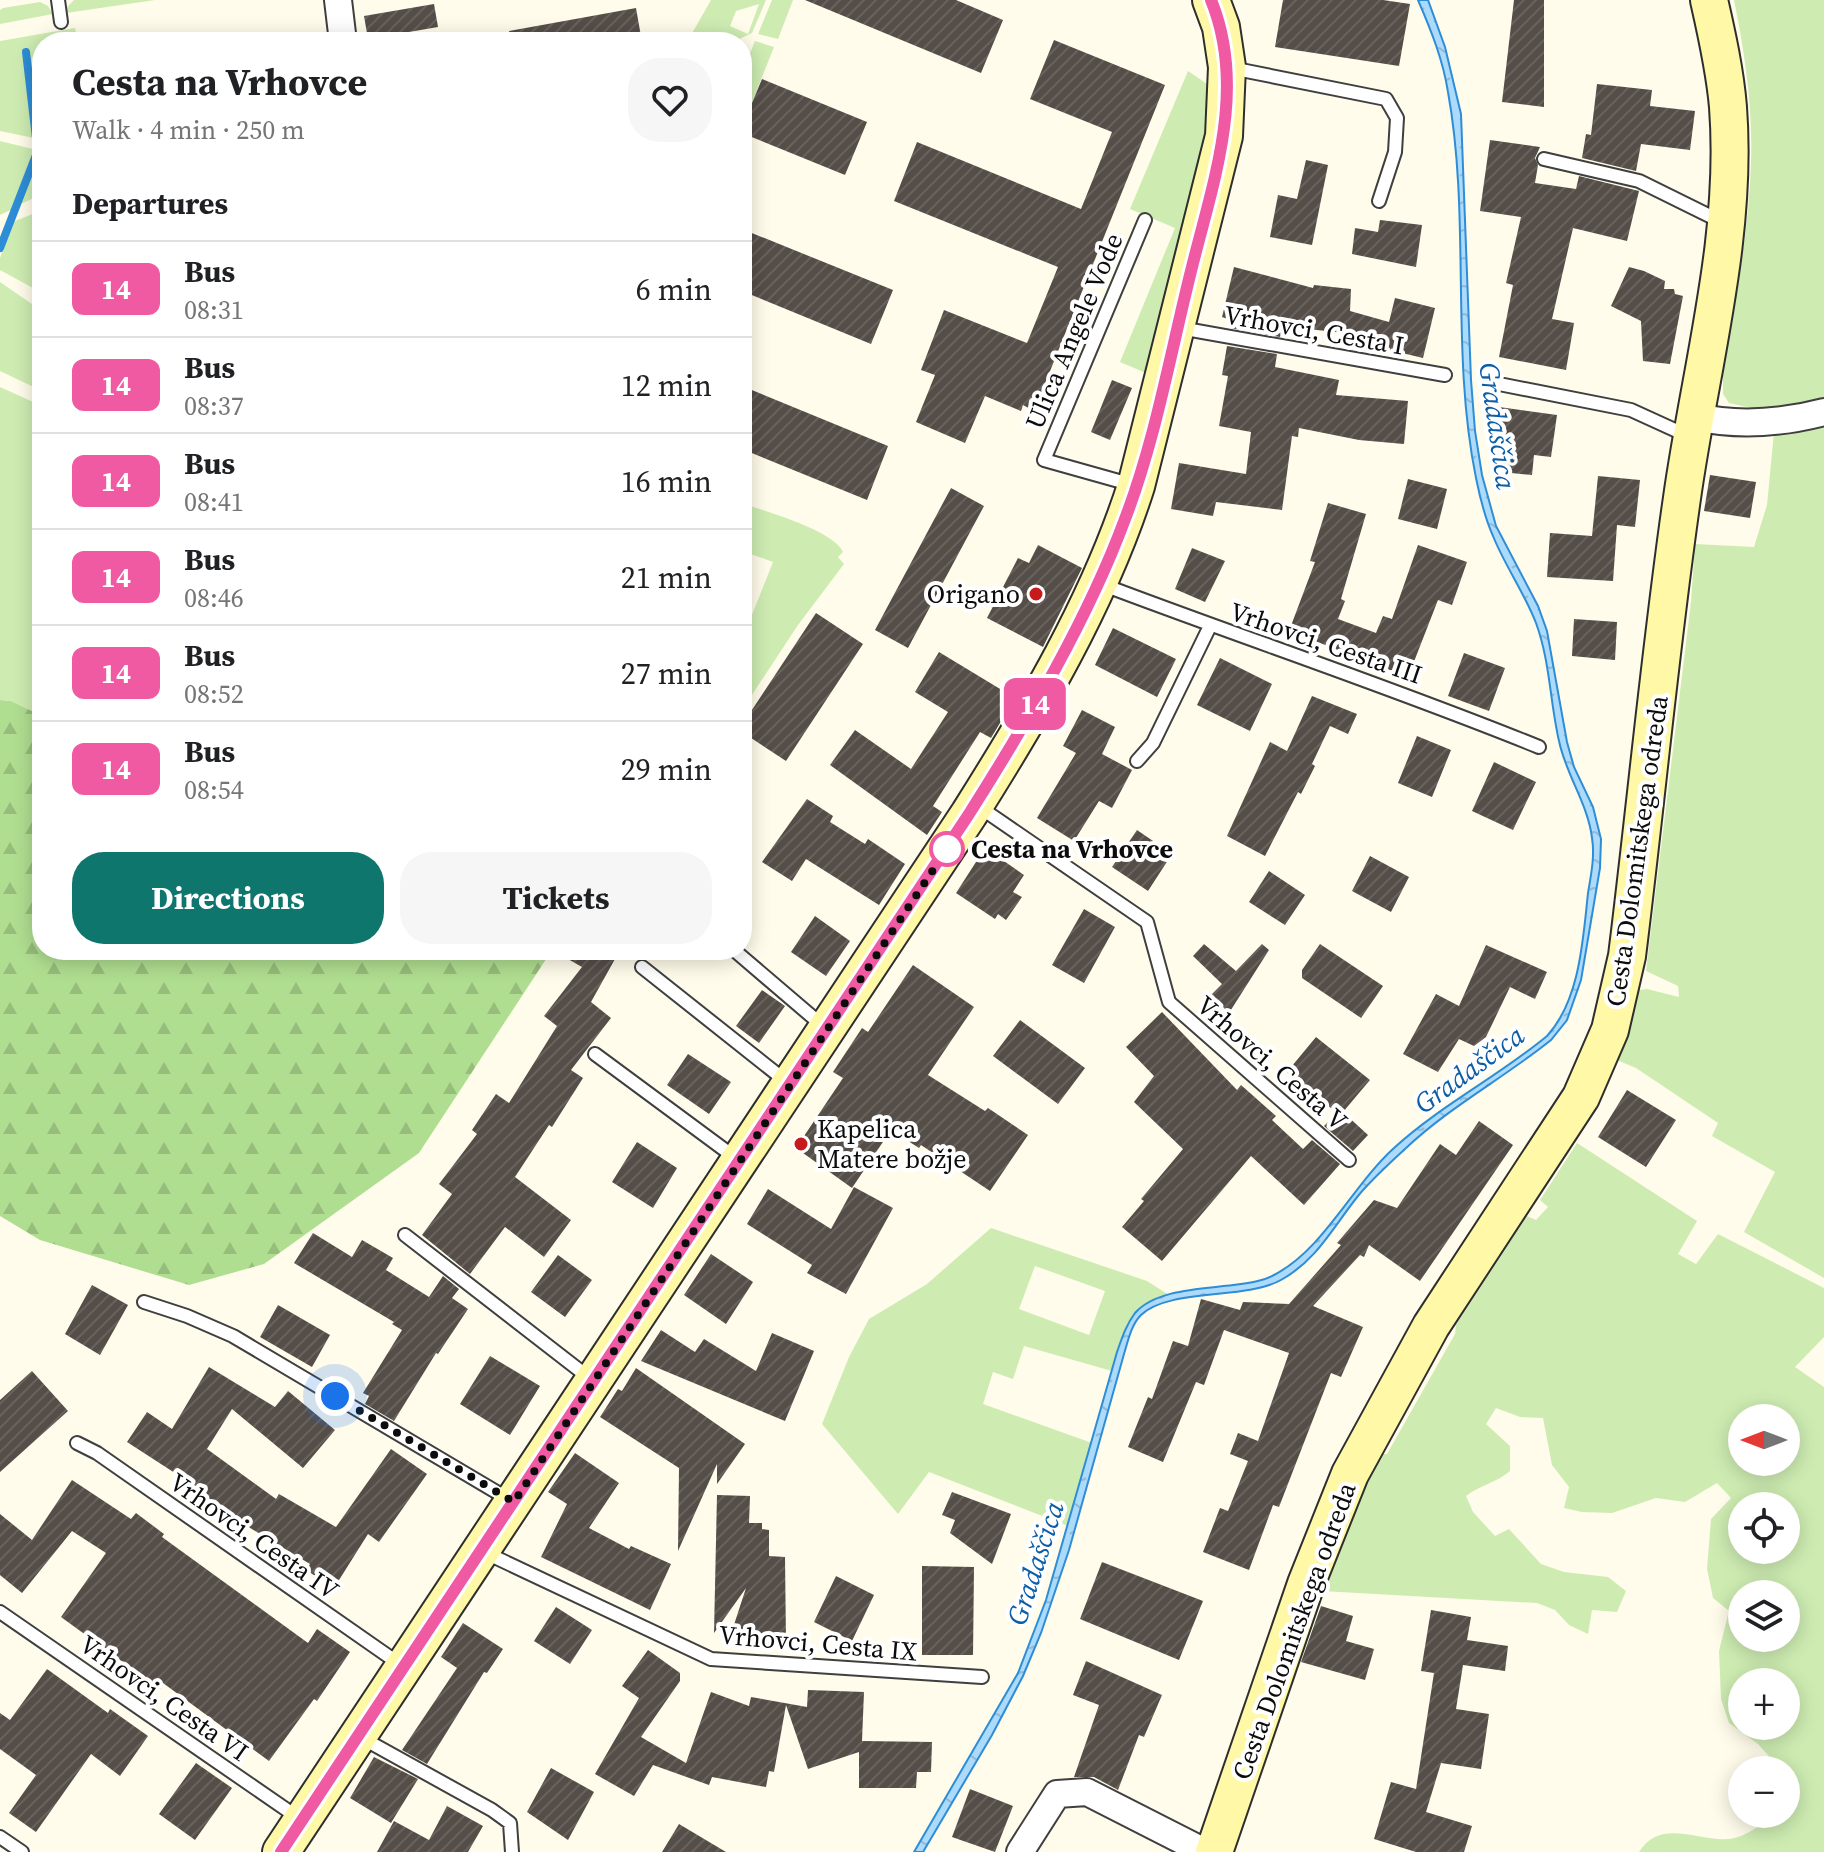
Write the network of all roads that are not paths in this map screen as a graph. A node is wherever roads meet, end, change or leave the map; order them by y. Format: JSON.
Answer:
{"nodes":[{"id":1,"x":58,"y":0,"type":"edge"},
{"id":2,"x":338,"y":0,"type":"edge"},
{"id":3,"x":1211,"y":0,"type":"edge"},
{"id":4,"x":1709,"y":0,"type":"edge"},
{"id":5,"x":61,"y":22,"type":"dead end"},
{"id":6,"x":342,"y":32,"type":"edge"},
{"id":7,"x":1227,"y":67,"type":"junction"},
{"id":8,"x":1544,"y":159,"type":"dead end"},
{"id":9,"x":1379,"y":201,"type":"dead end"},
{"id":10,"x":1145,"y":220,"type":"dead end"},
{"id":11,"x":1725,"y":223,"type":"junction"},
{"id":12,"x":1176,"y":327,"type":"junction"},
{"id":13,"x":1445,"y":375,"type":"dead end"},
{"id":14,"x":1489,"y":382,"type":"dead end"},
{"id":15,"x":1824,"y":412,"type":"edge"},
{"id":16,"x":1693,"y":427,"type":"junction"},
{"id":17,"x":1136,"y":486,"type":"junction"},
{"id":18,"x":1098,"y":583,"type":"junction"},
{"id":19,"x":1210,"y":626,"type":"junction"},
{"id":20,"x":1539,"y":747,"type":"dead end"},
{"id":21,"x":1137,"y":761,"type":"dead end"},
{"id":22,"x":976,"y":804,"type":"junction"},
{"id":23,"x":746,"y":960,"type":"edge"},
{"id":24,"x":642,"y":967,"type":"dead end"},
{"id":25,"x":827,"y":1030,"type":"junction"},
{"id":26,"x":595,"y":1054,"type":"dead end"},
{"id":27,"x":791,"y":1084,"type":"junction"},
{"id":28,"x":1349,"y":1160,"type":"dead end"},
{"id":29,"x":740,"y":1161,"type":"junction"},
{"id":30,"x":405,"y":1235,"type":"dead end"},
{"id":31,"x":144,"y":1302,"type":"dead end"},
{"id":32,"x":594,"y":1381,"type":"junction"},
{"id":33,"x":77,"y":1443,"type":"dead end"},
{"id":34,"x":514,"y":1502,"type":"junction"},
{"id":35,"x":481,"y":1550,"type":"junction"},
{"id":36,"x":0,"y":1612,"type":"edge"},
{"id":37,"x":404,"y":1667,"type":"junction"},
{"id":38,"x":982,"y":1677,"type":"dead end"},
{"id":39,"x":358,"y":1736,"type":"junction"},
{"id":40,"x":302,"y":1821,"type":"junction"},
{"id":41,"x":0,"y":1837,"type":"edge"},
{"id":42,"x":22,"y":1852,"type":"edge"},
{"id":43,"x":281,"y":1852,"type":"edge"},
{"id":44,"x":512,"y":1852,"type":"edge"},
{"id":45,"x":1020,"y":1852,"type":"edge"},
{"id":46,"x":1205,"y":1852,"type":"edge"},
{"id":47,"x":1214,"y":1852,"type":"edge"}],
"edges":[{"from":1,"to":5,"type":"lane"},
{"from":2,"to":6,"type":"street"},
{"from":3,"to":7,"type":"street"},
{"from":4,"to":11,"type":"street","name":"Cesta Dolomitskega odreda"},
{"from":7,"to":9,"type":"lane"},
{"from":7,"to":12,"type":"street"},
{"from":8,"to":11,"type":"lane"},
{"from":10,"to":17,"type":"lane","name":"Ulica Angele Vode"},
{"from":11,"to":16,"type":"street","name":"Cesta Dolomitskega odreda"},
{"from":12,"to":13,"type":"lane","name":"Vrhovci, Cesta I"},
{"from":12,"to":17,"type":"street"},
{"from":14,"to":16,"type":"lane"},
{"from":15,"to":16,"type":"street"},
{"from":16,"to":47,"type":"street","name":"Cesta Dolomitskega odreda"},
{"from":17,"to":18,"type":"street"},
{"from":18,"to":19,"type":"lane","name":"Vrhovci, Cesta III"},
{"from":18,"to":22,"type":"street"},
{"from":19,"to":20,"type":"lane","name":"Vrhovci, Cesta III"},
{"from":19,"to":21,"type":"lane"},
{"from":22,"to":25,"type":"street"},
{"from":22,"to":28,"type":"lane","name":"Vrhovci, Cesta V"},
{"from":23,"to":25,"type":"lane"},
{"from":24,"to":27,"type":"lane"},
{"from":25,"to":27,"type":"street"},
{"from":26,"to":29,"type":"lane"},
{"from":27,"to":29,"type":"street"},
{"from":29,"to":32,"type":"street"},
{"from":30,"to":32,"type":"lane"},
{"from":31,"to":34,"type":"lane"},
{"from":32,"to":34,"type":"street"},
{"from":33,"to":37,"type":"lane","name":"Vrhovci, Cesta IV"},
{"from":34,"to":35,"type":"street"},
{"from":35,"to":37,"type":"street"},
{"from":35,"to":38,"type":"lane","name":"Vrhovci, Cesta IX"},
{"from":36,"to":40,"type":"lane","name":"Vrhovci, Cesta VI"},
{"from":37,"to":39,"type":"street"},
{"from":39,"to":40,"type":"street"},
{"from":39,"to":44,"type":"lane"},
{"from":40,"to":43,"type":"street"},
{"from":41,"to":42,"type":"lane"},
{"from":45,"to":46,"type":"street"}]}
